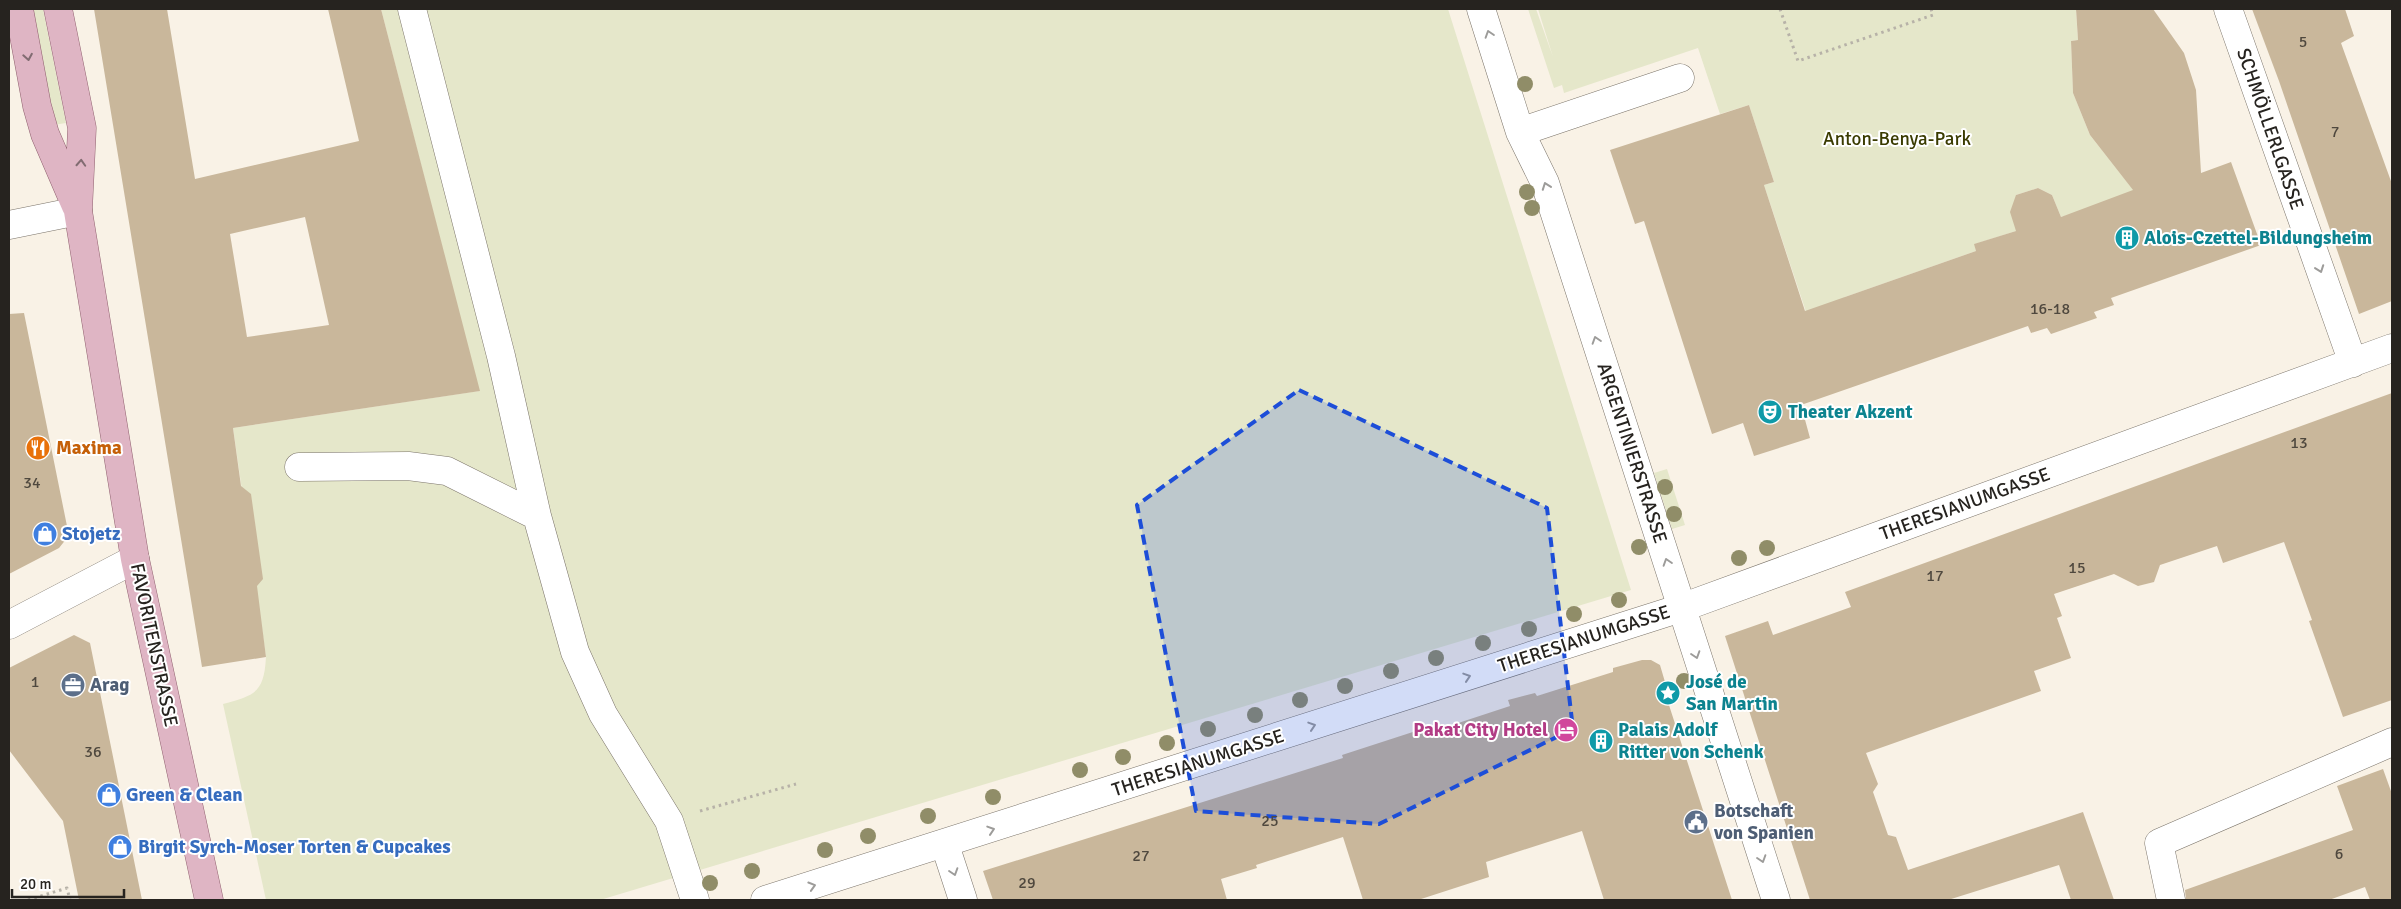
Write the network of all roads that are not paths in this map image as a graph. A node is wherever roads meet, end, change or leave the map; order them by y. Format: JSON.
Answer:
{"nodes":[{"id":1,"x":19,"y":9,"type":"edge"},
{"id":2,"x":58,"y":9,"type":"edge"},
{"id":3,"x":412,"y":9,"type":"edge"},
{"id":4,"x":1481,"y":9,"type":"edge"},
{"id":5,"x":2228,"y":9,"type":"edge"},
{"id":6,"x":1680,"y":78,"type":"dead end"},
{"id":7,"x":1520,"y":132,"type":"junction"},
{"id":8,"x":78,"y":211,"type":"junction"},
{"id":9,"x":9,"y":225,"type":"edge"},
{"id":10,"x":2392,"y":348,"type":"edge"},
{"id":11,"x":2353,"y":363,"type":"junction"},
{"id":12,"x":299,"y":467,"type":"dead end"},
{"id":13,"x":537,"y":516,"type":"junction"},
{"id":14,"x":135,"y":559,"type":"junction"},
{"id":15,"x":1681,"y":608,"type":"junction"},
{"id":16,"x":9,"y":625,"type":"edge"},
{"id":17,"x":2392,"y":742,"type":"edge"},
{"id":18,"x":945,"y":844,"type":"junction"},
{"id":19,"x":209,"y":900,"type":"edge"},
{"id":20,"x":695,"y":900,"type":"edge"},
{"id":21,"x":765,"y":900,"type":"edge"},
{"id":22,"x":963,"y":900,"type":"edge"},
{"id":23,"x":1776,"y":900,"type":"edge"},
{"id":24,"x":2172,"y":900,"type":"edge"}],
"edges":[{"from":1,"to":8,"type":"main road","name":"FAVORITENSTRASSE","one_way":true},
{"from":8,"to":2,"type":"main road","name":"FAVORITENSTRASSE","one_way":true},
{"from":3,"to":13,"type":"street"},
{"from":7,"to":4,"type":"street","name":"ARGENTINIERSTRASSE","one_way":true},
{"from":5,"to":11,"type":"street","name":"SCHMÖLLERLGASSE","one_way":true},
{"from":6,"to":7,"type":"street"},
{"from":15,"to":7,"type":"street","name":"ARGENTINIERSTRASSE","one_way":true},
{"from":8,"to":9,"type":"street"},
{"from":8,"to":14,"type":"main road","name":"FAVORITENSTRASSE"},
{"from":10,"to":11,"type":"street","name":"THERESIANUMGASSE"},
{"from":11,"to":15,"type":"street","name":"THERESIANUMGASSE"},
{"from":12,"to":13,"type":"street"},
{"from":13,"to":20,"type":"street"},
{"from":14,"to":16,"type":"street"},
{"from":14,"to":19,"type":"main road","name":"FAVORITENSTRASSE"},
{"from":18,"to":15,"type":"street","name":"THERESIANUMGASSE","one_way":true},
{"from":15,"to":23,"type":"street","name":"ARGENTINIERSTRASSE","one_way":true},
{"from":17,"to":24,"type":"street"},
{"from":21,"to":18,"type":"street","name":"THERESIANUMGASSE","one_way":true},
{"from":18,"to":22,"type":"street","one_way":true}]}
